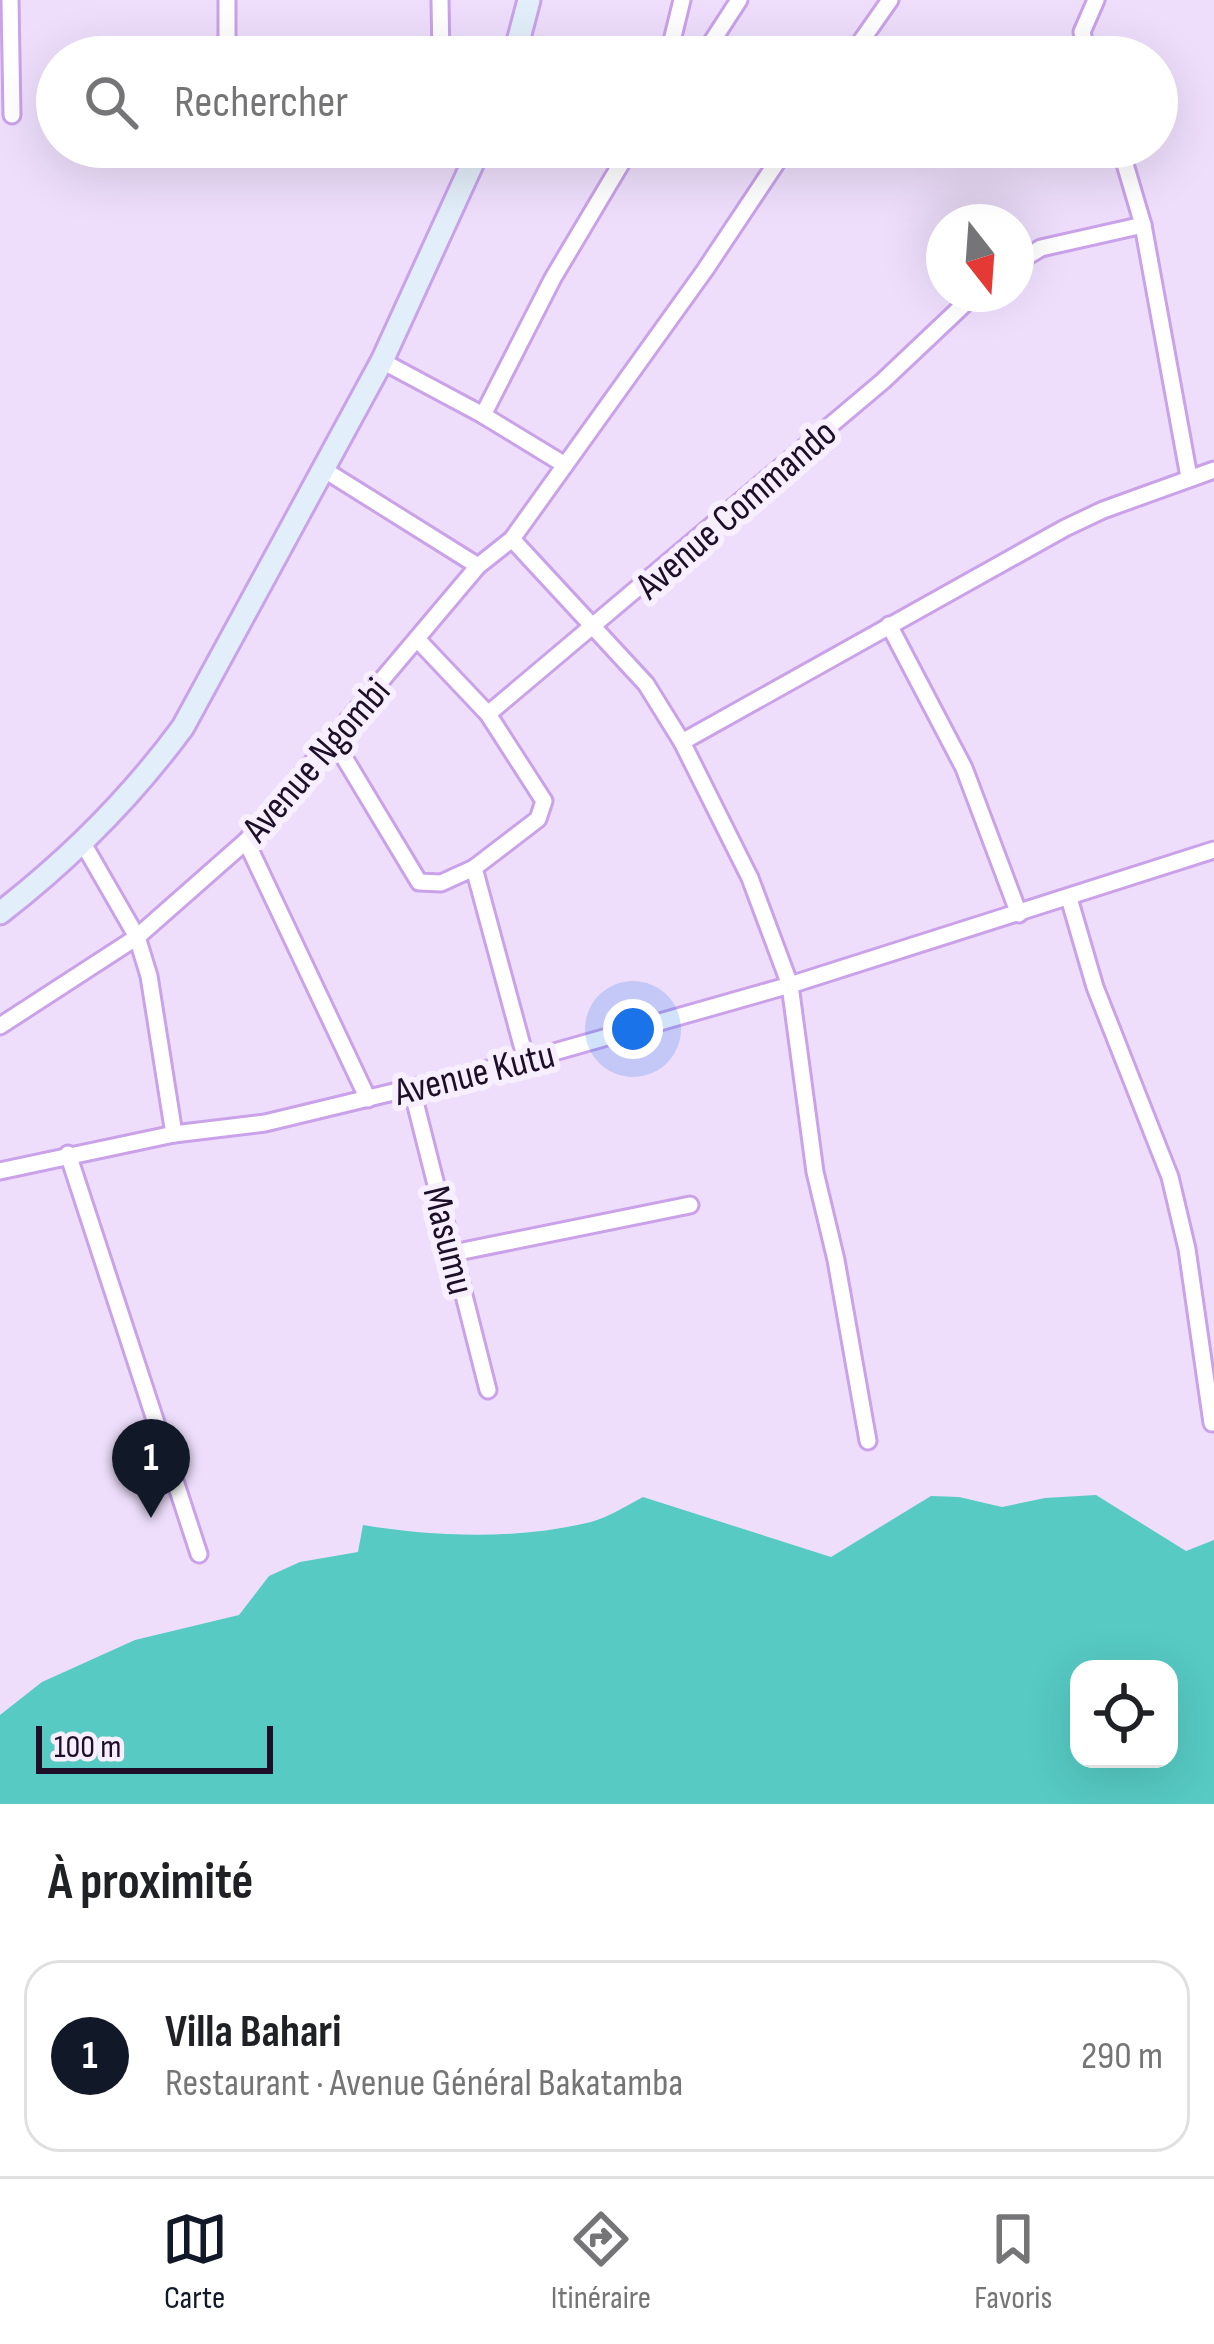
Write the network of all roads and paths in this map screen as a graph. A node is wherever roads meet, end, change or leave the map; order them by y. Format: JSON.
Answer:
{"nodes":[{"id":1,"x":10,"y":0,"type":"edge"},
{"id":2,"x":227,"y":0,"type":"edge"},
{"id":3,"x":440,"y":0,"type":"edge"},
{"id":4,"x":529,"y":0,"type":"edge"},
{"id":5,"x":682,"y":0,"type":"edge"},
{"id":6,"x":740,"y":0,"type":"edge"},
{"id":7,"x":890,"y":0,"type":"edge"},
{"id":8,"x":1096,"y":0,"type":"edge"},
{"id":9,"x":227,"y":36,"type":"edge"},
{"id":10,"x":441,"y":36,"type":"edge"},
{"id":11,"x":520,"y":36,"type":"edge"},
{"id":12,"x":673,"y":36,"type":"edge"},
{"id":13,"x":716,"y":36,"type":"edge"},
{"id":14,"x":865,"y":36,"type":"edge"},
{"id":15,"x":1083,"y":36,"type":"edge"},
{"id":16,"x":12,"y":115,"type":"dead end"},
{"id":17,"x":470,"y":168,"type":"edge"},
{"id":18,"x":618,"y":168,"type":"edge"},
{"id":19,"x":773,"y":168,"type":"edge"},
{"id":20,"x":1126,"y":168,"type":"edge"},
{"id":21,"x":1143,"y":225,"type":"junction"},
{"id":22,"x":1034,"y":252,"type":"edge"},
{"id":23,"x":956,"y":312,"type":"edge"},
{"id":24,"x":382,"y":362,"type":"junction"},
{"id":25,"x":483,"y":415,"type":"junction"},
{"id":26,"x":565,"y":464,"type":"junction"},
{"id":27,"x":323,"y":469,"type":"junction"},
{"id":28,"x":1214,"y":470,"type":"edge"},
{"id":29,"x":1189,"y":477,"type":"junction"},
{"id":30,"x":512,"y":539,"type":"junction"},
{"id":31,"x":478,"y":566,"type":"junction"},
{"id":32,"x":889,"y":625,"type":"junction"},
{"id":33,"x":595,"y":627,"type":"junction"},
{"id":34,"x":418,"y":640,"type":"junction"},
{"id":35,"x":488,"y":713,"type":"junction"},
{"id":36,"x":333,"y":739,"type":"junction"},
{"id":37,"x":682,"y":742,"type":"junction"},
{"id":38,"x":246,"y":841,"type":"junction"},
{"id":39,"x":84,"y":845,"type":"junction"},
{"id":40,"x":1214,"y":850,"type":"edge"},
{"id":41,"x":474,"y":868,"type":"junction"},
{"id":42,"x":1069,"y":898,"type":"junction"},
{"id":43,"x":0,"y":913,"type":"edge"},
{"id":44,"x":1019,"y":914,"type":"junction"},
{"id":45,"x":136,"y":937,"type":"junction"},
{"id":46,"x":790,"y":985,"type":"junction"},
{"id":47,"x":0,"y":1026,"type":"edge"},
{"id":48,"x":526,"y":1060,"type":"junction"},
{"id":49,"x":412,"y":1090,"type":"junction"},
{"id":50,"x":368,"y":1100,"type":"junction"},
{"id":51,"x":174,"y":1134,"type":"junction"},
{"id":52,"x":68,"y":1154,"type":"junction"},
{"id":53,"x":0,"y":1171,"type":"edge"},
{"id":54,"x":690,"y":1205,"type":"dead end"},
{"id":55,"x":453,"y":1253,"type":"junction"},
{"id":56,"x":488,"y":1390,"type":"dead end"},
{"id":57,"x":1212,"y":1423,"type":"edge"},
{"id":58,"x":868,"y":1441,"type":"dead end"},
{"id":59,"x":199,"y":1554,"type":"dead end"}],
"edges":[{"from":1,"to":16,"type":"street"},
{"from":2,"to":9,"type":"street"},
{"from":3,"to":10,"type":"street"},
{"from":4,"to":11,"type":"main road"},
{"from":5,"to":12,"type":"street"},
{"from":6,"to":13,"type":"street"},
{"from":7,"to":14,"type":"street"},
{"from":8,"to":15,"type":"street"},
{"from":17,"to":24,"type":"main road"},
{"from":18,"to":25,"type":"street"},
{"from":19,"to":26,"type":"street","name":"Avenue Ngombi"},
{"from":20,"to":21,"type":"street"},
{"from":21,"to":22,"type":"street"},
{"from":21,"to":29,"type":"street"},
{"from":23,"to":33,"type":"street","name":"Avenue Commando"},
{"from":24,"to":25,"type":"street"},
{"from":24,"to":27,"type":"main road"},
{"from":25,"to":26,"type":"street"},
{"from":26,"to":30,"type":"street","name":"Avenue Ngombi"},
{"from":27,"to":31,"type":"street"},
{"from":27,"to":39,"type":"main road"},
{"from":28,"to":29,"type":"street"},
{"from":29,"to":32,"type":"street"},
{"from":30,"to":31,"type":"street","name":"Avenue Ngombi"},
{"from":30,"to":33,"type":"street"},
{"from":31,"to":34,"type":"street","name":"Avenue Ngombi"},
{"from":32,"to":37,"type":"street"},
{"from":32,"to":44,"type":"street"},
{"from":33,"to":35,"type":"street","name":"Avenue Commando"},
{"from":33,"to":37,"type":"street"},
{"from":34,"to":35,"type":"street"},
{"from":34,"to":36,"type":"street","name":"Avenue Ngombi"},
{"from":35,"to":41,"type":"street"},
{"from":36,"to":38,"type":"street","name":"Avenue Ngombi"},
{"from":36,"to":41,"type":"street"},
{"from":37,"to":46,"type":"street"},
{"from":38,"to":45,"type":"street","name":"Avenue Ngombi"},
{"from":38,"to":50,"type":"street"},
{"from":39,"to":43,"type":"main road"},
{"from":39,"to":45,"type":"street"},
{"from":40,"to":42,"type":"street","name":"Avenue Kutu"},
{"from":41,"to":48,"type":"street"},
{"from":42,"to":44,"type":"street","name":"Avenue Kutu"},
{"from":42,"to":57,"type":"street"},
{"from":44,"to":46,"type":"street","name":"Avenue Kutu"},
{"from":45,"to":47,"type":"street","name":"Avenue Ngombi"},
{"from":45,"to":51,"type":"street"},
{"from":46,"to":48,"type":"street","name":"Avenue Kutu"},
{"from":46,"to":58,"type":"street"},
{"from":48,"to":49,"type":"street","name":"Avenue Kutu"},
{"from":49,"to":50,"type":"street","name":"Avenue Kutu"},
{"from":49,"to":55,"type":"street","name":"Masumu"},
{"from":50,"to":51,"type":"street","name":"Avenue Kutu"},
{"from":51,"to":52,"type":"street","name":"Avenue Kutu"},
{"from":52,"to":53,"type":"street","name":"Avenue Kutu"},
{"from":52,"to":59,"type":"street"},
{"from":54,"to":55,"type":"street"},
{"from":55,"to":56,"type":"street","name":"Masumu"}]}
